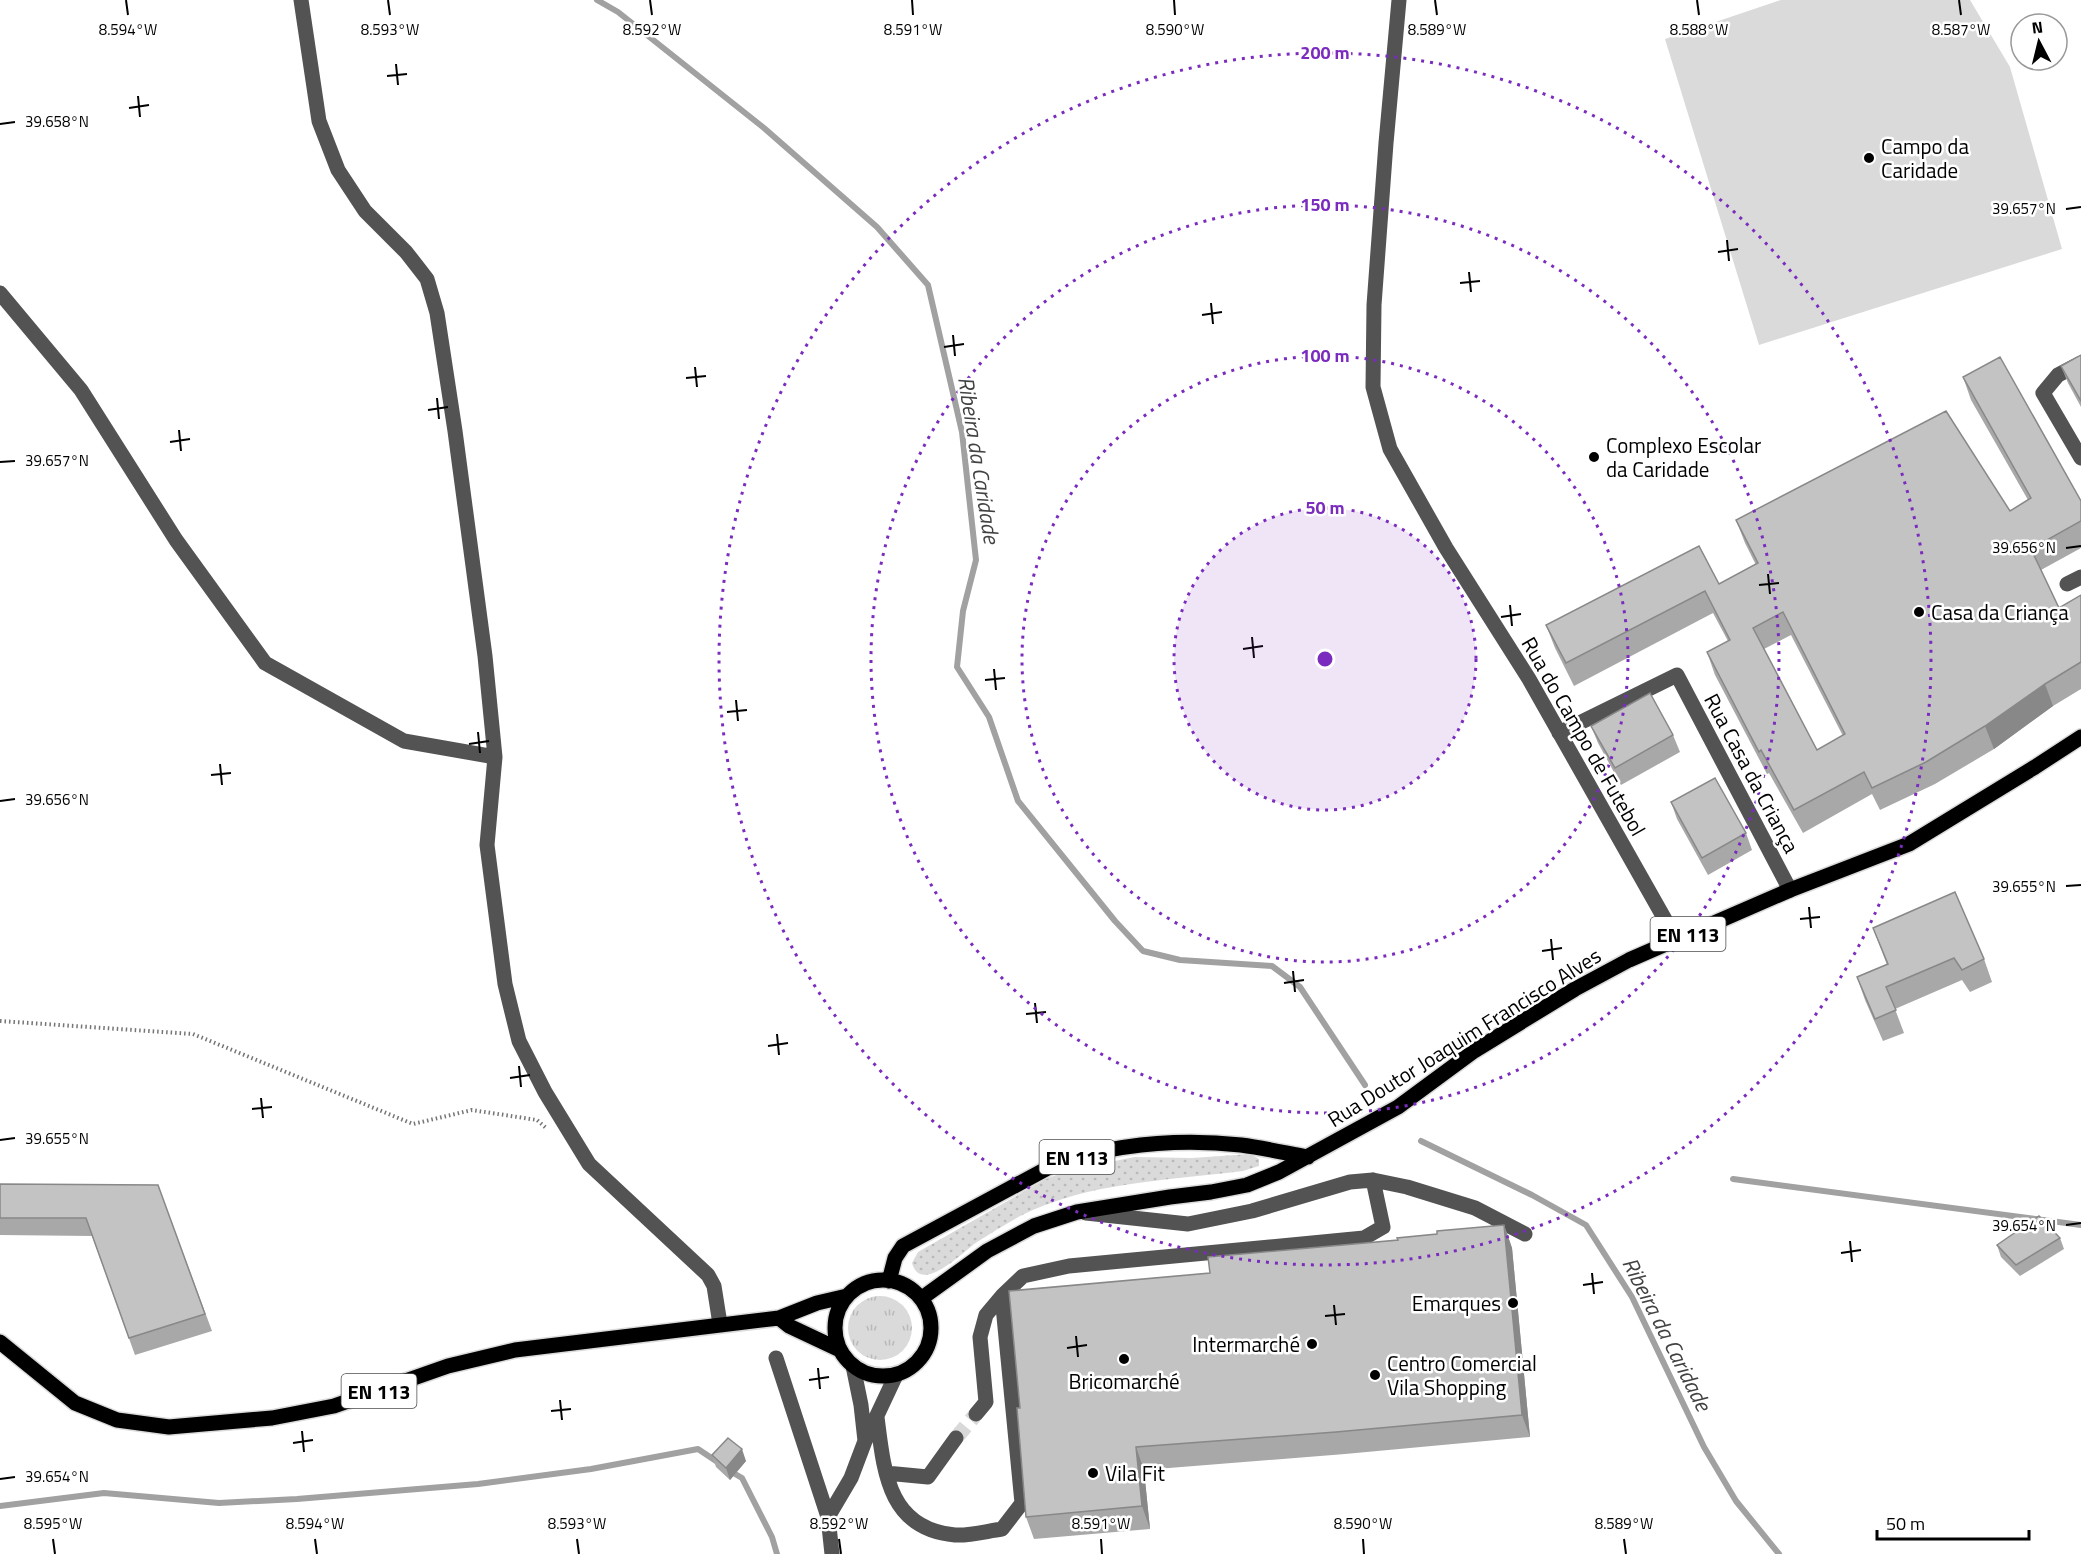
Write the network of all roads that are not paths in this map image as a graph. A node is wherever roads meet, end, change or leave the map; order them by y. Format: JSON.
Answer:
{"nodes":[{"id":1,"x":301,"y":0,"type":"edge"},
{"id":2,"x":1399,"y":0,"type":"edge"},
{"id":3,"x":0,"y":292,"type":"edge"},
{"id":4,"x":2081,"y":363,"type":"edge"},
{"id":5,"x":2081,"y":458,"type":"edge"},
{"id":6,"x":1559,"y":732,"type":"junction"},
{"id":7,"x":2081,"y":736,"type":"edge"},
{"id":8,"x":495,"y":757,"type":"junction"},
{"id":9,"x":1790,"y":890,"type":"junction"},
{"id":10,"x":1676,"y":939,"type":"junction"},
{"id":11,"x":1308,"y":1157,"type":"junction"},
{"id":12,"x":1373,"y":1180,"type":"junction"},
{"id":13,"x":1077,"y":1212,"type":"junction"},
{"id":14,"x":1525,"y":1234,"type":"dead end"},
{"id":15,"x":889,"y":1281,"type":"junction"},
{"id":16,"x":847,"y":1296,"type":"junction"},
{"id":17,"x":1002,"y":1296,"type":"junction"},
{"id":18,"x":921,"y":1298,"type":"junction"},
{"id":19,"x":779,"y":1318,"type":"junction"},
{"id":20,"x":720,"y":1324,"type":"junction"},
{"id":21,"x":0,"y":1342,"type":"edge"},
{"id":22,"x":840,"y":1350,"type":"junction"},
{"id":23,"x":776,"y":1358,"type":"dead end"},
{"id":24,"x":852,"y":1366,"type":"junction"},
{"id":25,"x":896,"y":1375,"type":"junction"},
{"id":26,"x":976,"y":1414,"type":"tunnel mouth"},
{"id":27,"x":877,"y":1417,"type":"junction"},
{"id":28,"x":956,"y":1438,"type":"tunnel mouth"},
{"id":29,"x":865,"y":1440,"type":"junction"},
{"id":30,"x":886,"y":1473,"type":"junction"},
{"id":31,"x":828,"y":1517,"type":"junction"},
{"id":32,"x":832,"y":1554,"type":"edge"}],
"edges":[{"from":1,"to":8,"type":"street"},
{"from":2,"to":6,"type":"street","name":"Rua do Campo de Futebol"},
{"from":3,"to":8,"type":"street"},
{"from":4,"to":5,"type":"street"},
{"from":6,"to":9,"type":"street","name":"Rua Casa da Criança"},
{"from":6,"to":10,"type":"street","name":"Rua do Campo de Futebol"},
{"from":7,"to":9,"type":"main road","name":"Rua Doutor Joaquim Francisco Alves","number":"EN 113"},
{"from":8,"to":20,"type":"street"},
{"from":9,"to":10,"type":"main road","name":"Rua Doutor Joaquim Francisco Alves","number":"EN 113"},
{"from":10,"to":11,"type":"main road","name":"Rua Doutor Joaquim Francisco Alves","number":"EN 113"},
{"from":11,"to":13,"type":"main road","name":"Rua Doutor Joaquim Francisco Alves","number":"EN 113"},
{"from":11,"to":15,"type":"main road","number":"EN 113"},
{"from":12,"to":13,"type":"street"},
{"from":12,"to":14,"type":"street"},
{"from":12,"to":17,"type":"street"},
{"from":13,"to":18,"type":"main road","name":"Rua Doutor Joaquim Francisco Alves","number":"EN 113"},
{"from":15,"to":16,"type":"main road","number":"EN 113"},
{"from":15,"to":18,"type":"main road"},
{"from":16,"to":19,"type":"main road","number":"EN 113"},
{"from":16,"to":22,"type":"main road"},
{"from":17,"to":26,"type":"street"},
{"from":17,"to":30,"type":"street"},
{"from":18,"to":25,"type":"main road"},
{"from":19,"to":20,"type":"main road","number":"EN 113"},
{"from":19,"to":22,"type":"main road"},
{"from":20,"to":21,"type":"main road","number":"EN 113"},
{"from":22,"to":24,"type":"main road"},
{"from":23,"to":31,"type":"street"},
{"from":24,"to":25,"type":"main road"},
{"from":24,"to":29,"type":"street"},
{"from":25,"to":27,"type":"street"},
{"from":27,"to":29,"type":"street"},
{"from":27,"to":30,"type":"street"},
{"from":28,"to":30,"type":"street"},
{"from":29,"to":31,"type":"street"},
{"from":31,"to":32,"type":"street"}]}
